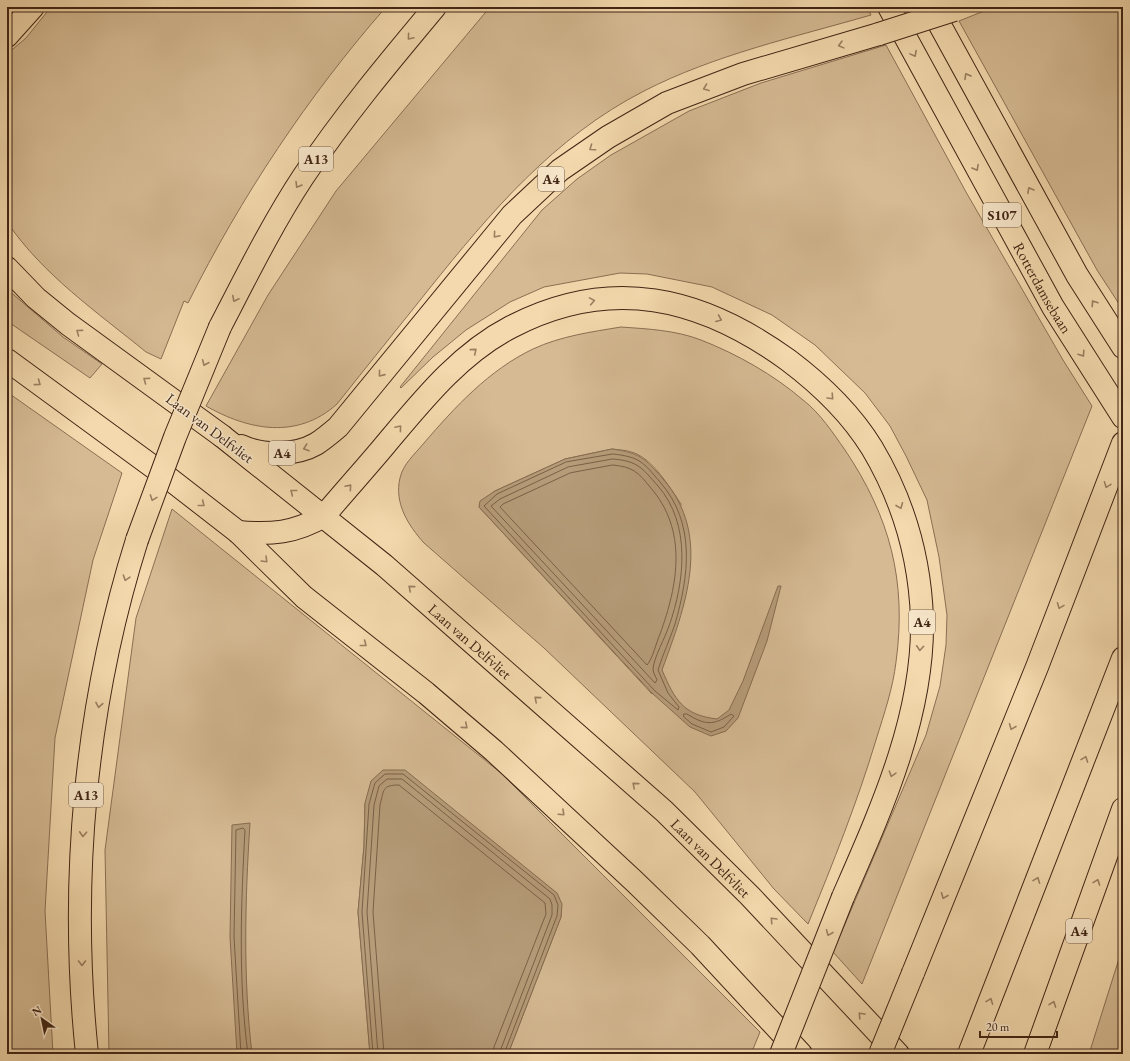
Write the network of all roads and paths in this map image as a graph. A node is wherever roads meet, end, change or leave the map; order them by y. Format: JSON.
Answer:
{"nodes":[{"id":1,"x":33,"y":7,"type":"edge"},
{"id":2,"x":435,"y":7,"type":"edge"},
{"id":3,"x":890,"y":7,"type":"edge"},
{"id":4,"x":930,"y":7,"type":"edge"},
{"id":5,"x":959,"y":9,"type":"edge"},
{"id":6,"x":7,"y":36,"type":"edge"},
{"id":7,"x":7,"y":268,"type":"edge"},
{"id":8,"x":1123,"y":347,"type":"edge"},
{"id":9,"x":7,"y":360,"type":"edge"},
{"id":10,"x":1123,"y":417,"type":"edge"},
{"id":11,"x":222,"y":436,"type":"junction"},
{"id":12,"x":1122,"y":446,"type":"edge"},
{"id":13,"x":324,"y":516,"type":"junction"},
{"id":14,"x":238,"y":532,"type":"junction"},
{"id":15,"x":1123,"y":658,"type":"edge"},
{"id":16,"x":1123,"y":809,"type":"edge"},
{"id":17,"x":972,"y":1046,"type":"edge"},
{"id":18,"x":87,"y":1054,"type":"edge"},
{"id":19,"x":780,"y":1054,"type":"edge"},
{"id":20,"x":801,"y":1054,"type":"edge"},
{"id":21,"x":880,"y":1054,"type":"edge"},
{"id":22,"x":898,"y":1054,"type":"edge"},
{"id":23,"x":1035,"y":1054,"type":"edge"}],
"edges":[{"from":1,"to":6,"type":"main road"},
{"from":2,"to":18,"type":"main road","number":"A13","one_way":true,"bridge":true},
{"from":3,"to":10,"type":"main road","name":"Rotterdamsebaan","number":"S107","one_way":true},
{"from":8,"to":4,"type":"main road","number":"S107","one_way":true},
{"from":5,"to":11,"type":"main road","number":"A4","one_way":true,"bridge":true},
{"from":11,"to":7,"type":"main road","name":"Laan van Delfvliet","one_way":true},
{"from":9,"to":14,"type":"main road","one_way":true},
{"from":13,"to":11,"type":"main road","name":"Laan van Delfvliet","one_way":true},
{"from":12,"to":21,"type":"main road","one_way":true,"bridge":true},
{"from":13,"to":14,"type":"main road"},
{"from":13,"to":19,"type":"main road","number":"A4","one_way":true,"bridge":true},
{"from":22,"to":13,"type":"main road","name":"Laan van Delfvliet","one_way":true},
{"from":14,"to":20,"type":"main road","one_way":true},
{"from":17,"to":15,"type":"main road","one_way":true},
{"from":23,"to":16,"type":"main road","number":"A4","one_way":true}]}
